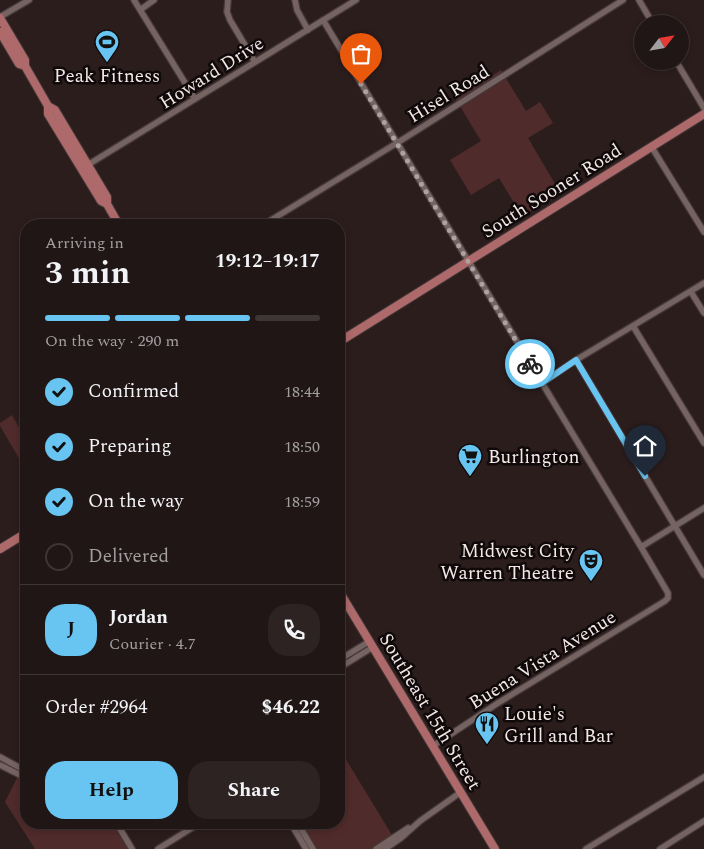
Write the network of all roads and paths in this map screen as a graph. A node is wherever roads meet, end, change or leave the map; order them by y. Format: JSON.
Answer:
{"nodes":[{"id":1,"x":29,"y":0,"type":"edge"},
{"id":2,"x":134,"y":0,"type":"edge"},
{"id":3,"x":154,"y":0,"type":"edge"},
{"id":4,"x":228,"y":0,"type":"edge"},
{"id":5,"x":295,"y":0,"type":"edge"},
{"id":6,"x":356,"y":0,"type":"edge"},
{"id":7,"x":623,"y":0,"type":"edge"},
{"id":8,"x":639,"y":0,"type":"edge"},
{"id":9,"x":140,"y":10,"type":"junction"},
{"id":10,"x":648,"y":15,"type":"edge"},
{"id":11,"x":0,"y":18,"type":"edge"},
{"id":12,"x":323,"y":20,"type":"junction"},
{"id":13,"x":308,"y":30,"type":"junction"},
{"id":14,"x":1,"y":38,"type":"edge"},
{"id":15,"x":255,"y":62,"type":"junction"},
{"id":16,"x":25,"y":66,"type":"junction"},
{"id":17,"x":681,"y":70,"type":"edge"},
{"id":18,"x":195,"y":99,"type":"junction"},
{"id":19,"x":704,"y":108,"type":"edge"},
{"id":20,"x":704,"y":114,"type":"edge"},
{"id":21,"x":396,"y":143,"type":"junction"},
{"id":22,"x":651,"y":146,"type":"junction"},
{"id":23,"x":84,"y":167,"type":"junction"},
{"id":24,"x":115,"y":219,"type":"edge"},
{"id":25,"x":273,"y":219,"type":"edge"},
{"id":26,"x":704,"y":232,"type":"edge"},
{"id":27,"x":468,"y":261,"type":"junction"},
{"id":28,"x":704,"y":283,"type":"edge"},
{"id":29,"x":691,"y":292,"type":"junction"},
{"id":30,"x":704,"y":313,"type":"edge"},
{"id":31,"x":633,"y":326,"type":"junction"},
{"id":32,"x":345,"y":338,"type":"edge"},
{"id":33,"x":576,"y":360,"type":"junction"},
{"id":34,"x":542,"y":383,"type":"junction"},
{"id":35,"x":704,"y":443,"type":"edge"},
{"id":36,"x":704,"y":508,"type":"edge"},
{"id":37,"x":675,"y":526,"type":"junction"},
{"id":38,"x":20,"y":537,"type":"edge"},
{"id":39,"x":641,"y":547,"type":"junction"},
{"id":40,"x":0,"y":549,"type":"edge"},
{"id":41,"x":704,"y":574,"type":"edge"},
{"id":42,"x":345,"y":601,"type":"edge"},
{"id":43,"x":371,"y":644,"type":"junction"},
{"id":44,"x":345,"y":657,"type":"edge"},
{"id":45,"x":345,"y":664,"type":"edge"},
{"id":46,"x":433,"y":746,"type":"junction"},
{"id":47,"x":0,"y":757,"type":"edge"},
{"id":48,"x":0,"y":765,"type":"edge"},
{"id":49,"x":20,"y":768,"type":"edge"},
{"id":50,"x":20,"y":775,"type":"edge"},
{"id":51,"x":703,"y":780,"type":"edge"},
{"id":52,"x":461,"y":792,"type":"junction"},
{"id":53,"x":420,"y":821,"type":"junction"},
{"id":54,"x":704,"y":821,"type":"edge"},
{"id":55,"x":120,"y":829,"type":"edge"},
{"id":56,"x":190,"y":829,"type":"edge"},
{"id":57,"x":294,"y":829,"type":"edge"},
{"id":58,"x":301,"y":829,"type":"edge"},
{"id":59,"x":664,"y":848,"type":"edge"},
{"id":60,"x":132,"y":849,"type":"edge"},
{"id":61,"x":158,"y":849,"type":"edge"},
{"id":62,"x":306,"y":849,"type":"edge"},
{"id":63,"x":312,"y":849,"type":"edge"},
{"id":64,"x":376,"y":849,"type":"edge"},
{"id":65,"x":385,"y":849,"type":"edge"},
{"id":66,"x":495,"y":849,"type":"edge"},
{"id":67,"x":586,"y":849,"type":"edge"}],
"edges":[{"from":1,"to":11,"type":"street"},
{"from":2,"to":9,"type":"street"},
{"from":3,"to":9,"type":"street"},
{"from":4,"to":15,"type":"street"},
{"from":5,"to":13,"type":"street"},
{"from":6,"to":12,"type":"street","name":"Howard Drive"},
{"from":7,"to":21,"type":"street","name":"Hisel Road"},
{"from":8,"to":10,"type":"street"},
{"from":9,"to":18,"type":"street"},
{"from":11,"to":16,"type":"main road"},
{"from":12,"to":13,"type":"street","name":"Howard Drive"},
{"from":12,"to":21,"type":"street"},
{"from":13,"to":15,"type":"street","name":"Howard Drive"},
{"from":14,"to":16,"type":"main road"},
{"from":15,"to":18,"type":"street","name":"Howard Drive"},
{"from":16,"to":23,"type":"main road"},
{"from":17,"to":19,"type":"street"},
{"from":18,"to":23,"type":"street","name":"Howard Drive"},
{"from":20,"to":22,"type":"main road","name":"South Sooner Road"},
{"from":21,"to":25,"type":"street","name":"Hisel Road"},
{"from":21,"to":27,"type":"street"},
{"from":22,"to":26,"type":"street"},
{"from":22,"to":27,"type":"main road","name":"South Sooner Road"},
{"from":23,"to":24,"type":"main road"},
{"from":27,"to":32,"type":"main road","name":"South Sooner Road"},
{"from":27,"to":34,"type":"street"},
{"from":28,"to":29,"type":"street"},
{"from":29,"to":30,"type":"street"},
{"from":29,"to":31,"type":"street"},
{"from":31,"to":33,"type":"street"},
{"from":31,"to":35,"type":"street"},
{"from":33,"to":34,"type":"street"},
{"from":33,"to":37,"type":"street"},
{"from":34,"to":39,"type":"street"},
{"from":36,"to":37,"type":"street"},
{"from":37,"to":39,"type":"street"},
{"from":37,"to":41,"type":"street"},
{"from":38,"to":40,"type":"main road"},
{"from":39,"to":46,"type":"street","name":"Buena Vista Avenue"},
{"from":42,"to":43,"type":"main road","name":"Southeast 15th Street"},
{"from":43,"to":44,"type":"street"},
{"from":43,"to":45,"type":"street"},
{"from":43,"to":46,"type":"main road","name":"Southeast 15th Street"},
{"from":46,"to":52,"type":"main road","name":"Southeast 15th Street"},
{"from":47,"to":49,"type":"street"},
{"from":48,"to":50,"type":"street"},
{"from":51,"to":67,"type":"street"},
{"from":52,"to":53,"type":"street"},
{"from":52,"to":66,"type":"main road","name":"Southeast 15th Street"},
{"from":53,"to":64,"type":"street"},
{"from":53,"to":65,"type":"street"},
{"from":54,"to":59,"type":"street"},
{"from":55,"to":60,"type":"street"},
{"from":56,"to":61,"type":"street"},
{"from":57,"to":62,"type":"street"},
{"from":58,"to":63,"type":"street"}]}
